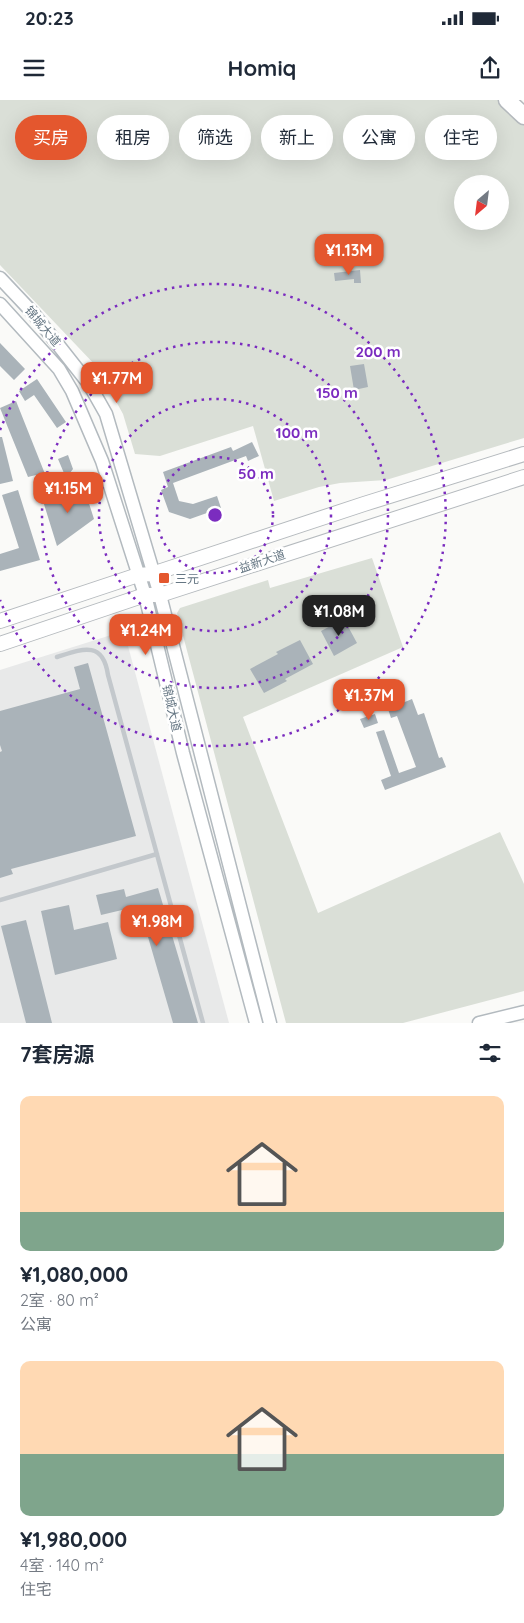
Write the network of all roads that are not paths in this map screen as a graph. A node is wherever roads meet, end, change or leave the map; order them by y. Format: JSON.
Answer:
{"nodes":[{"id":1,"x":507,"y":100,"type":"edge"},
{"id":2,"x":524,"y":116,"type":"edge"},
{"id":3,"x":0,"y":278,"type":"edge"},
{"id":4,"x":0,"y":304,"type":"edge"},
{"id":5,"x":524,"y":454,"type":"edge"},
{"id":6,"x":524,"y":477,"type":"edge"},
{"id":7,"x":152,"y":574,"type":"junction"},
{"id":8,"x":138,"y":575,"type":"junction"},
{"id":9,"x":145,"y":595,"type":"junction"},
{"id":10,"x":160,"y":595,"type":"junction"},
{"id":11,"x":0,"y":621,"type":"edge"},
{"id":12,"x":0,"y":644,"type":"edge"},
{"id":13,"x":57,"y":657,"type":"dead end"},
{"id":14,"x":156,"y":854,"type":"junction"},
{"id":15,"x":0,"y":900,"type":"edge"},
{"id":16,"x":524,"y":1012,"type":"edge"},
{"id":17,"x":203,"y":1023,"type":"edge"},
{"id":18,"x":256,"y":1023,"type":"edge"},
{"id":19,"x":270,"y":1023,"type":"edge"},
{"id":20,"x":479,"y":1023,"type":"edge"}],
"edges":[{"from":1,"to":2,"type":"highway"},
{"from":3,"to":7,"type":"main road","name":"锦城大道"},
{"from":4,"to":8,"type":"main road","name":"锦城大道"},
{"from":5,"to":7,"type":"main road","name":"益新大道"},
{"from":6,"to":10,"type":"main road","name":"益新大道"},
{"from":7,"to":8,"type":"main road","name":"益新大道"},
{"from":7,"to":10,"type":"main road","name":"锦城大道"},
{"from":8,"to":9,"type":"main road","name":"锦城大道"},
{"from":8,"to":11,"type":"main road","name":"益新大道"},
{"from":9,"to":10,"type":"main road","name":"益新大道"},
{"from":9,"to":12,"type":"main road","name":"益新大道"},
{"from":9,"to":18,"type":"main road","name":"锦城大道"},
{"from":10,"to":19,"type":"main road","name":"锦城大道"},
{"from":13,"to":14,"type":"lane"},
{"from":14,"to":15,"type":"lane"},
{"from":14,"to":17,"type":"lane"},
{"from":16,"to":20,"type":"main road"}]}
